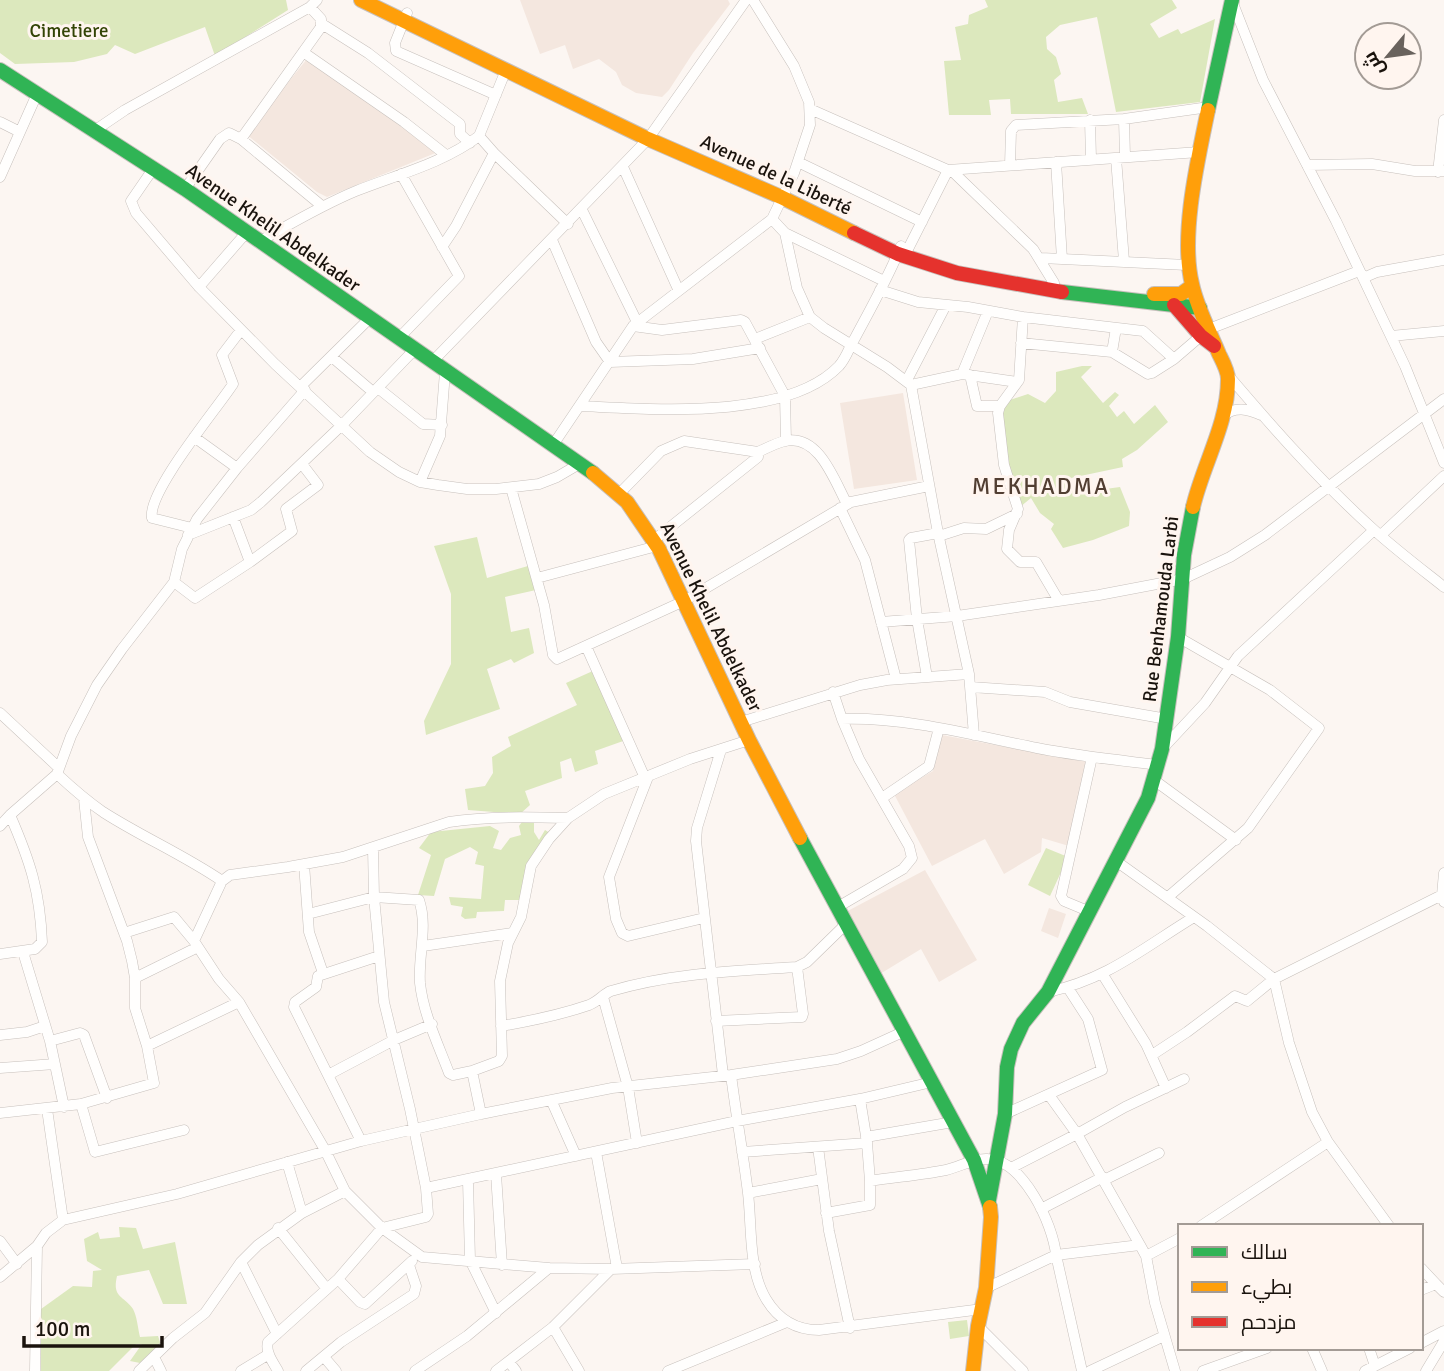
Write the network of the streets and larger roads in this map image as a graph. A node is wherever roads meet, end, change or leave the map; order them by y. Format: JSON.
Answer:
{"nodes":[{"id":1,"x":361,"y":0,"type":"edge"},
{"id":2,"x":382,"y":0,"type":"edge"},
{"id":3,"x":746,"y":0,"type":"edge"},
{"id":4,"x":753,"y":0,"type":"edge"},
{"id":5,"x":1229,"y":2,"type":"edge"},
{"id":6,"x":314,"y":4,"type":"edge"},
{"id":7,"x":405,"y":16,"type":"junction"},
{"id":8,"x":322,"y":24,"type":"junction"},
{"id":9,"x":303,"y":52,"type":"junction"},
{"id":10,"x":0,"y":70,"type":"edge"},
{"id":11,"x":506,"y":70,"type":"junction"},
{"id":12,"x":37,"y":94,"type":"junction"},
{"id":13,"x":496,"y":95,"type":"junction"},
{"id":14,"x":1209,"y":107,"type":"junction"},
{"id":15,"x":810,"y":109,"type":"junction"},
{"id":16,"x":1124,"y":118,"type":"junction"},
{"id":17,"x":1090,"y":120,"type":"junction"},
{"id":18,"x":1444,"y":120,"type":"edge"},
{"id":19,"x":0,"y":122,"type":"edge"},
{"id":20,"x":94,"y":131,"type":"junction"},
{"id":21,"x":20,"y":132,"type":"junction"},
{"id":22,"x":651,"y":135,"type":"junction"},
{"id":23,"x":241,"y":139,"type":"junction"},
{"id":24,"x":474,"y":139,"type":"junction"},
{"id":25,"x":1199,"y":152,"type":"junction"},
{"id":26,"x":494,"y":153,"type":"junction"},
{"id":27,"x":446,"y":155,"type":"junction"},
{"id":28,"x":1120,"y":157,"type":"junction"},
{"id":29,"x":1091,"y":159,"type":"junction"},
{"id":30,"x":798,"y":162,"type":"junction"},
{"id":31,"x":1056,"y":162,"type":"junction"},
{"id":32,"x":1307,"y":164,"type":"junction"},
{"id":33,"x":1010,"y":165,"type":"junction"},
{"id":34,"x":623,"y":167,"type":"junction"},
{"id":35,"x":153,"y":169,"type":"junction"},
{"id":36,"x":950,"y":170,"type":"junction"},
{"id":37,"x":1441,"y":171,"type":"edge"},
{"id":38,"x":401,"y":174,"type":"junction"},
{"id":39,"x":0,"y":177,"type":"edge"},
{"id":40,"x":186,"y":189,"type":"junction"},
{"id":41,"x":783,"y":194,"type":"junction"},
{"id":42,"x":321,"y":206,"type":"junction"},
{"id":43,"x":582,"y":209,"type":"junction"},
{"id":44,"x":772,"y":219,"type":"junction"},
{"id":45,"x":922,"y":222,"type":"junction"},
{"id":46,"x":568,"y":224,"type":"junction"},
{"id":47,"x":247,"y":233,"type":"junction"},
{"id":48,"x":785,"y":233,"type":"junction"},
{"id":49,"x":552,"y":240,"type":"junction"},
{"id":50,"x":260,"y":242,"type":"junction"},
{"id":51,"x":442,"y":247,"type":"junction"},
{"id":52,"x":902,"y":250,"type":"junction"},
{"id":53,"x":1041,"y":258,"type":"junction"},
{"id":54,"x":1062,"y":259,"type":"junction"},
{"id":55,"x":1444,"y":260,"type":"edge"},
{"id":56,"x":1124,"y":261,"type":"junction"},
{"id":57,"x":1187,"y":265,"type":"junction"},
{"id":58,"x":1361,"y":274,"type":"junction"},
{"id":59,"x":1054,"y":284,"type":"junction"},
{"id":60,"x":882,"y":286,"type":"junction"},
{"id":61,"x":1192,"y":286,"type":"junction"},
{"id":62,"x":199,"y":287,"type":"junction"},
{"id":63,"x":678,"y":289,"type":"junction"},
{"id":64,"x":946,"y":305,"type":"junction"},
{"id":65,"x":1174,"y":305,"type":"junction"},
{"id":66,"x":1200,"y":308,"type":"junction"},
{"id":67,"x":988,"y":311,"type":"junction"},
{"id":68,"x":810,"y":317,"type":"junction"},
{"id":69,"x":1023,"y":317,"type":"junction"},
{"id":70,"x":370,"y":318,"type":"junction"},
{"id":71,"x":635,"y":324,"type":"junction"},
{"id":72,"x":1116,"y":328,"type":"junction"},
{"id":73,"x":242,"y":330,"type":"junction"},
{"id":74,"x":1444,"y":331,"type":"edge"},
{"id":75,"x":1205,"y":332,"type":"junction"},
{"id":76,"x":1391,"y":336,"type":"junction"},
{"id":77,"x":399,"y":338,"type":"junction"},
{"id":78,"x":757,"y":343,"type":"junction"},
{"id":79,"x":1021,"y":343,"type":"junction"},
{"id":80,"x":851,"y":344,"type":"junction"},
{"id":81,"x":415,"y":349,"type":"junction"},
{"id":82,"x":1112,"y":352,"type":"junction"},
{"id":83,"x":332,"y":357,"type":"junction"},
{"id":84,"x":1174,"y":359,"type":"junction"},
{"id":85,"x":432,"y":362,"type":"junction"},
{"id":86,"x":610,"y":362,"type":"junction"},
{"id":87,"x":445,"y":372,"type":"junction"},
{"id":88,"x":966,"y":374,"type":"junction"},
{"id":89,"x":1228,"y":375,"type":"junction"},
{"id":90,"x":1017,"y":382,"type":"junction"},
{"id":91,"x":909,"y":383,"type":"junction"},
{"id":92,"x":303,"y":388,"type":"junction"},
{"id":93,"x":376,"y":390,"type":"junction"},
{"id":94,"x":785,"y":396,"type":"junction"},
{"id":95,"x":1444,"y":399,"type":"edge"},
{"id":96,"x":999,"y":406,"type":"junction"},
{"id":97,"x":580,"y":407,"type":"junction"},
{"id":98,"x":1424,"y":413,"type":"junction"},
{"id":99,"x":1223,"y":416,"type":"junction"},
{"id":100,"x":1263,"y":416,"type":"junction"},
{"id":101,"x":343,"y":424,"type":"junction"},
{"id":102,"x":442,"y":425,"type":"junction"},
{"id":103,"x":194,"y":437,"type":"junction"},
{"id":104,"x":786,"y":441,"type":"junction"},
{"id":105,"x":553,"y":446,"type":"junction"},
{"id":106,"x":758,"y":452,"type":"junction"},
{"id":107,"x":581,"y":463,"type":"junction"},
{"id":108,"x":1444,"y":463,"type":"edge"},
{"id":109,"x":302,"y":464,"type":"junction"},
{"id":110,"x":237,"y":468,"type":"junction"},
{"id":111,"x":1444,"y":476,"type":"edge"},
{"id":112,"x":420,"y":482,"type":"junction"},
{"id":113,"x":1328,"y":485,"type":"junction"},
{"id":114,"x":929,"y":486,"type":"junction"},
{"id":115,"x":511,"y":488,"type":"junction"},
{"id":116,"x":619,"y":494,"type":"junction"},
{"id":117,"x":844,"y":506,"type":"junction"},
{"id":118,"x":1017,"y":513,"type":"junction"},
{"id":119,"x":233,"y":517,"type":"junction"},
{"id":120,"x":190,"y":531,"type":"junction"},
{"id":121,"x":1378,"y":533,"type":"junction"},
{"id":122,"x":939,"y":534,"type":"junction"},
{"id":123,"x":655,"y":543,"type":"junction"},
{"id":124,"x":250,"y":562,"type":"junction"},
{"id":125,"x":537,"y":579,"type":"junction"},
{"id":126,"x":1183,"y":579,"type":"junction"},
{"id":127,"x":174,"y":582,"type":"junction"},
{"id":128,"x":1444,"y":587,"type":"edge"},
{"id":129,"x":684,"y":601,"type":"junction"},
{"id":130,"x":1059,"y":601,"type":"junction"},
{"id":131,"x":957,"y":616,"type":"junction"},
{"id":132,"x":917,"y":619,"type":"junction"},
{"id":133,"x":881,"y":622,"type":"junction"},
{"id":134,"x":1178,"y":637,"type":"junction"},
{"id":135,"x":586,"y":646,"type":"junction"},
{"id":136,"x":1231,"y":666,"type":"junction"},
{"id":137,"x":969,"y":674,"type":"junction"},
{"id":138,"x":927,"y":677,"type":"junction"},
{"id":139,"x":897,"y":679,"type":"junction"},
{"id":140,"x":971,"y":687,"type":"junction"},
{"id":141,"x":833,"y":692,"type":"junction"},
{"id":142,"x":0,"y":713,"type":"edge"},
{"id":143,"x":842,"y":719,"type":"junction"},
{"id":144,"x":1167,"y":719,"type":"junction"},
{"id":145,"x":741,"y":722,"type":"junction"},
{"id":146,"x":939,"y":728,"type":"junction"},
{"id":147,"x":974,"y":735,"type":"junction"},
{"id":148,"x":750,"y":740,"type":"junction"},
{"id":149,"x":1162,"y":749,"type":"junction"},
{"id":150,"x":721,"y":750,"type":"junction"},
{"id":151,"x":1092,"y":757,"type":"junction"},
{"id":152,"x":1158,"y":765,"type":"junction"},
{"id":153,"x":58,"y":770,"type":"junction"},
{"id":154,"x":647,"y":778,"type":"junction"},
{"id":155,"x":1154,"y":780,"type":"junction"},
{"id":156,"x":881,"y":798,"type":"junction"},
{"id":157,"x":84,"y":799,"type":"junction"},
{"id":158,"x":9,"y":815,"type":"junction"},
{"id":159,"x":568,"y":818,"type":"junction"},
{"id":160,"x":0,"y":826,"type":"edge"},
{"id":161,"x":1236,"y":840,"type":"junction"},
{"id":162,"x":373,"y":848,"type":"junction"},
{"id":163,"x":1116,"y":861,"type":"junction"},
{"id":164,"x":304,"y":864,"type":"junction"},
{"id":165,"x":1444,"y":873,"type":"edge"},
{"id":166,"x":222,"y":881,"type":"junction"},
{"id":167,"x":374,"y":897,"type":"junction"},
{"id":168,"x":1168,"y":897,"type":"junction"},
{"id":169,"x":1443,"y":897,"type":"edge"},
{"id":170,"x":836,"y":908,"type":"junction"},
{"id":171,"x":1088,"y":911,"type":"junction"},
{"id":172,"x":308,"y":914,"type":"junction"},
{"id":173,"x":1194,"y":917,"type":"junction"},
{"id":174,"x":704,"y":918,"type":"junction"},
{"id":175,"x":845,"y":925,"type":"junction"},
{"id":176,"x":124,"y":933,"type":"junction"},
{"id":177,"x":512,"y":933,"type":"junction"},
{"id":178,"x":196,"y":944,"type":"junction"},
{"id":179,"x":423,"y":946,"type":"junction"},
{"id":180,"x":23,"y":952,"type":"junction"},
{"id":181,"x":0,"y":954,"type":"edge"},
{"id":182,"x":379,"y":956,"type":"junction"},
{"id":183,"x":797,"y":967,"type":"junction"},
{"id":184,"x":323,"y":973,"type":"junction"},
{"id":185,"x":712,"y":973,"type":"junction"},
{"id":186,"x":1102,"y":975,"type":"junction"},
{"id":187,"x":135,"y":978,"type":"junction"},
{"id":188,"x":1274,"y":979,"type":"junction"},
{"id":189,"x":1068,"y":988,"type":"junction"},
{"id":190,"x":1048,"y":992,"type":"junction"},
{"id":191,"x":603,"y":997,"type":"junction"},
{"id":192,"x":239,"y":1002,"type":"junction"},
{"id":193,"x":716,"y":1021,"type":"junction"},
{"id":194,"x":432,"y":1024,"type":"junction"},
{"id":195,"x":45,"y":1026,"type":"junction"},
{"id":196,"x":501,"y":1026,"type":"junction"},
{"id":197,"x":905,"y":1031,"type":"junction"},
{"id":198,"x":0,"y":1035,"type":"edge"},
{"id":199,"x":394,"y":1040,"type":"junction"},
{"id":200,"x":50,"y":1041,"type":"junction"},
{"id":201,"x":147,"y":1046,"type":"junction"},
{"id":202,"x":1152,"y":1055,"type":"junction"},
{"id":203,"x":55,"y":1064,"type":"junction"},
{"id":204,"x":0,"y":1068,"type":"edge"},
{"id":205,"x":472,"y":1070,"type":"junction"},
{"id":206,"x":328,"y":1075,"type":"junction"},
{"id":207,"x":727,"y":1075,"type":"junction"},
{"id":208,"x":1184,"y":1079,"type":"dead end"},
{"id":209,"x":932,"y":1082,"type":"junction"},
{"id":210,"x":628,"y":1087,"type":"junction"},
{"id":211,"x":1166,"y":1088,"type":"junction"},
{"id":212,"x":1049,"y":1095,"type":"junction"},
{"id":213,"x":107,"y":1098,"type":"junction"},
{"id":214,"x":860,"y":1099,"type":"junction"},
{"id":215,"x":552,"y":1102,"type":"junction"},
{"id":216,"x":81,"y":1104,"type":"junction"},
{"id":217,"x":64,"y":1107,"type":"junction"},
{"id":218,"x":47,"y":1109,"type":"junction"},
{"id":219,"x":0,"y":1113,"type":"edge"},
{"id":220,"x":481,"y":1114,"type":"junction"},
{"id":221,"x":1005,"y":1114,"type":"junction"},
{"id":222,"x":737,"y":1121,"type":"junction"},
{"id":223,"x":953,"y":1122,"type":"junction"},
{"id":224,"x":413,"y":1128,"type":"junction"},
{"id":225,"x":184,"y":1130,"type":"dead end"},
{"id":226,"x":1077,"y":1134,"type":"junction"},
{"id":227,"x":866,"y":1140,"type":"junction"},
{"id":228,"x":361,"y":1141,"type":"junction"},
{"id":229,"x":1328,"y":1142,"type":"junction"},
{"id":230,"x":637,"y":1143,"type":"junction"},
{"id":231,"x":818,"y":1147,"type":"junction"},
{"id":232,"x":325,"y":1150,"type":"junction"},
{"id":233,"x":596,"y":1152,"type":"junction"},
{"id":234,"x":742,"y":1152,"type":"junction"},
{"id":235,"x":1160,"y":1153,"type":"dead end"},
{"id":236,"x":576,"y":1156,"type":"junction"},
{"id":237,"x":974,"y":1160,"type":"junction"},
{"id":238,"x":996,"y":1160,"type":"junction"},
{"id":239,"x":287,"y":1162,"type":"junction"},
{"id":240,"x":1012,"y":1168,"type":"junction"},
{"id":241,"x":496,"y":1174,"type":"junction"},
{"id":242,"x":822,"y":1179,"type":"junction"},
{"id":243,"x":1104,"y":1179,"type":"junction"},
{"id":244,"x":468,"y":1180,"type":"junction"},
{"id":245,"x":870,"y":1181,"type":"junction"},
{"id":246,"x":426,"y":1188,"type":"junction"},
{"id":247,"x":345,"y":1191,"type":"junction"},
{"id":248,"x":748,"y":1193,"type":"junction"},
{"id":249,"x":989,"y":1201,"type":"junction"},
{"id":250,"x":1041,"y":1209,"type":"junction"},
{"id":251,"x":302,"y":1213,"type":"junction"},
{"id":252,"x":826,"y":1213,"type":"junction"},
{"id":253,"x":63,"y":1220,"type":"junction"},
{"id":254,"x":1204,"y":1224,"type":"edge"},
{"id":255,"x":1387,"y":1224,"type":"edge"},
{"id":256,"x":278,"y":1228,"type":"junction"},
{"id":257,"x":382,"y":1228,"type":"junction"},
{"id":258,"x":1178,"y":1239,"type":"edge"},
{"id":259,"x":0,"y":1241,"type":"edge"},
{"id":260,"x":1140,"y":1245,"type":"junction"},
{"id":261,"x":37,"y":1246,"type":"junction"},
{"id":262,"x":1056,"y":1255,"type":"junction"},
{"id":263,"x":418,"y":1256,"type":"junction"},
{"id":264,"x":1146,"y":1256,"type":"junction"},
{"id":265,"x":470,"y":1260,"type":"junction"},
{"id":266,"x":241,"y":1262,"type":"junction"},
{"id":267,"x":17,"y":1264,"type":"junction"},
{"id":268,"x":755,"y":1264,"type":"junction"},
{"id":269,"x":409,"y":1265,"type":"junction"},
{"id":270,"x":502,"y":1265,"type":"junction"},
{"id":271,"x":550,"y":1268,"type":"junction"},
{"id":272,"x":614,"y":1269,"type":"junction"},
{"id":273,"x":1423,"y":1270,"type":"edge"},
{"id":274,"x":0,"y":1277,"type":"edge"},
{"id":275,"x":338,"y":1279,"type":"junction"},
{"id":276,"x":986,"y":1288,"type":"junction"},
{"id":277,"x":1440,"y":1288,"type":"edge"},
{"id":278,"x":327,"y":1290,"type":"junction"},
{"id":279,"x":982,"y":1309,"type":"junction"},
{"id":280,"x":496,"y":1313,"type":"junction"},
{"id":281,"x":787,"y":1322,"type":"junction"},
{"id":282,"x":978,"y":1326,"type":"junction"},
{"id":283,"x":553,"y":1327,"type":"junction"},
{"id":284,"x":850,"y":1328,"type":"junction"},
{"id":285,"x":1444,"y":1331,"type":"edge"},
{"id":286,"x":277,"y":1334,"type":"junction"},
{"id":287,"x":1164,"y":1336,"type":"junction"},
{"id":288,"x":1444,"y":1341,"type":"edge"},
{"id":289,"x":1423,"y":1342,"type":"edge"},
{"id":290,"x":1261,"y":1350,"type":"edge"},
{"id":291,"x":1313,"y":1350,"type":"edge"},
{"id":292,"x":1369,"y":1350,"type":"edge"},
{"id":293,"x":1406,"y":1350,"type":"edge"},
{"id":294,"x":269,"y":1354,"type":"junction"},
{"id":295,"x":154,"y":1357,"type":"junction"},
{"id":296,"x":324,"y":1357,"type":"junction"},
{"id":297,"x":1375,"y":1366,"type":"junction"},
{"id":298,"x":513,"y":1367,"type":"edge"},
{"id":299,"x":687,"y":1367,"type":"edge"},
{"id":300,"x":35,"y":1371,"type":"edge"},
{"id":301,"x":139,"y":1371,"type":"edge"},
{"id":302,"x":161,"y":1371,"type":"edge"},
{"id":303,"x":241,"y":1371,"type":"edge"},
{"id":304,"x":278,"y":1371,"type":"edge"},
{"id":305,"x":306,"y":1371,"type":"edge"},
{"id":306,"x":336,"y":1371,"type":"edge"},
{"id":307,"x":415,"y":1371,"type":"edge"},
{"id":308,"x":496,"y":1371,"type":"edge"},
{"id":309,"x":579,"y":1371,"type":"edge"},
{"id":310,"x":668,"y":1371,"type":"edge"},
{"id":311,"x":973,"y":1371,"type":"edge"},
{"id":312,"x":1023,"y":1371,"type":"edge"},
{"id":313,"x":1082,"y":1371,"type":"edge"},
{"id":314,"x":1090,"y":1371,"type":"edge"},
{"id":315,"x":1175,"y":1371,"type":"edge"},
{"id":316,"x":1203,"y":1371,"type":"edge"},
{"id":317,"x":1322,"y":1371,"type":"edge"},
{"id":318,"x":1365,"y":1371,"type":"edge"},
{"id":319,"x":1426,"y":1371,"type":"edge"}],
"edges":[{"from":1,"to":7,"type":"street","name":"Avenue de la Liberté"},
{"from":2,"to":7,"type":"street","name":"Avenue de la Liberté"},
{"from":3,"to":22,"type":"street"},
{"from":4,"to":15,"type":"street"},
{"from":5,"to":14,"type":"street"},
{"from":5,"to":32,"type":"street"},
{"from":6,"to":8,"type":"street"},
{"from":6,"to":20,"type":"street"},
{"from":7,"to":11,"type":"street","name":"Avenue de la Liberté"},
{"from":7,"to":13,"type":"street"},
{"from":7,"to":22,"type":"street","name":"Avenue de la Liberté"},
{"from":8,"to":9,"type":"street"},
{"from":8,"to":24,"type":"street"},
{"from":9,"to":23,"type":"street"},
{"from":9,"to":27,"type":"street"},
{"from":10,"to":12,"type":"street","name":"Avenue Khelil Abdelkader"},
{"from":11,"to":13,"type":"street"},
{"from":11,"to":22,"type":"street","name":"Avenue de la Liberté"},
{"from":12,"to":20,"type":"street","name":"Avenue Khelil Abdelkader"},
{"from":12,"to":21,"type":"street"},
{"from":13,"to":24,"type":"street"},
{"from":14,"to":16,"type":"street"},
{"from":14,"to":25,"type":"street"},
{"from":15,"to":30,"type":"street"},
{"from":15,"to":36,"type":"street"},
{"from":16,"to":17,"type":"street"},
{"from":16,"to":28,"type":"street"},
{"from":17,"to":29,"type":"street"},
{"from":17,"to":33,"type":"street"},
{"from":18,"to":37,"type":"street"},
{"from":19,"to":21,"type":"street"},
{"from":20,"to":35,"type":"street","name":"Avenue Khelil Abdelkader"},
{"from":21,"to":39,"type":"street"},
{"from":22,"to":34,"type":"street"},
{"from":22,"to":41,"type":"street","name":"Avenue de la Liberté"},
{"from":23,"to":40,"type":"street"},
{"from":23,"to":42,"type":"street"},
{"from":24,"to":26,"type":"street"},
{"from":24,"to":27,"type":"street"},
{"from":25,"to":28,"type":"street"},
{"from":25,"to":57,"type":"street"},
{"from":26,"to":46,"type":"street"},
{"from":26,"to":51,"type":"street"},
{"from":27,"to":38,"type":"street"},
{"from":28,"to":29,"type":"street"},
{"from":28,"to":56,"type":"street"},
{"from":29,"to":31,"type":"street"},
{"from":30,"to":41,"type":"street"},
{"from":30,"to":45,"type":"street"},
{"from":31,"to":33,"type":"street"},
{"from":31,"to":54,"type":"street"},
{"from":32,"to":37,"type":"street"},
{"from":32,"to":58,"type":"street"},
{"from":33,"to":36,"type":"street"},
{"from":34,"to":43,"type":"street"},
{"from":34,"to":63,"type":"street"},
{"from":35,"to":40,"type":"street","name":"Avenue Khelil Abdelkader"},
{"from":35,"to":62,"type":"street"},
{"from":36,"to":45,"type":"street"},
{"from":36,"to":53,"type":"street"},
{"from":38,"to":42,"type":"street"},
{"from":38,"to":51,"type":"street"},
{"from":40,"to":47,"type":"street","name":"Avenue Khelil Abdelkader"},
{"from":41,"to":44,"type":"street"},
{"from":41,"to":52,"type":"street","name":"Avenue de la Liberté"},
{"from":42,"to":50,"type":"street"},
{"from":43,"to":46,"type":"street"},
{"from":43,"to":71,"type":"street"},
{"from":44,"to":48,"type":"street"},
{"from":44,"to":63,"type":"street"},
{"from":45,"to":52,"type":"street"},
{"from":46,"to":49,"type":"street"},
{"from":47,"to":50,"type":"street","name":"Avenue Khelil Abdelkader"},
{"from":47,"to":62,"type":"street"},
{"from":48,"to":60,"type":"street"},
{"from":48,"to":68,"type":"street"},
{"from":49,"to":85,"type":"street"},
{"from":49,"to":86,"type":"street"},
{"from":50,"to":70,"type":"street","name":"Avenue Khelil Abdelkader"},
{"from":51,"to":77,"type":"street"},
{"from":52,"to":59,"type":"street","name":"Avenue de la Liberté"},
{"from":52,"to":60,"type":"street"},
{"from":52,"to":65,"type":"street","name":"Avenue de la Liberté"},
{"from":53,"to":54,"type":"street"},
{"from":53,"to":59,"type":"street"},
{"from":54,"to":56,"type":"street"},
{"from":55,"to":58,"type":"street"},
{"from":56,"to":57,"type":"street"},
{"from":57,"to":61,"type":"street"},
{"from":58,"to":75,"type":"street"},
{"from":58,"to":76,"type":"street"},
{"from":59,"to":61,"type":"street","name":"Avenue de la Liberté"},
{"from":60,"to":64,"type":"street"},
{"from":60,"to":80,"type":"street"},
{"from":61,"to":66,"type":"street"},
{"from":62,"to":73,"type":"street"},
{"from":63,"to":71,"type":"street"},
{"from":64,"to":67,"type":"street"},
{"from":64,"to":91,"type":"street"},
{"from":65,"to":66,"type":"street","name":"Avenue de la Liberté"},
{"from":65,"to":75,"type":"street"},
{"from":66,"to":75,"type":"street"},
{"from":67,"to":69,"type":"street"},
{"from":67,"to":88,"type":"street"},
{"from":68,"to":78,"type":"street"},
{"from":68,"to":80,"type":"street"},
{"from":69,"to":72,"type":"street"},
{"from":69,"to":79,"type":"street"},
{"from":70,"to":77,"type":"street","name":"Avenue Khelil Abdelkader"},
{"from":70,"to":83,"type":"street"},
{"from":71,"to":78,"type":"street"},
{"from":71,"to":86,"type":"street"},
{"from":72,"to":82,"type":"street"},
{"from":72,"to":84,"type":"street"},
{"from":73,"to":92,"type":"street"},
{"from":73,"to":103,"type":"street"},
{"from":74,"to":76,"type":"street"},
{"from":75,"to":84,"type":"street"},
{"from":75,"to":89,"type":"street","name":"Rue Benhamouda Larbi"},
{"from":76,"to":98,"type":"street"},
{"from":77,"to":81,"type":"street","name":"Avenue Khelil Abdelkader"},
{"from":78,"to":86,"type":"street"},
{"from":78,"to":94,"type":"street"},
{"from":79,"to":82,"type":"street"},
{"from":79,"to":90,"type":"street"},
{"from":80,"to":91,"type":"street"},
{"from":80,"to":94,"type":"street"},
{"from":81,"to":85,"type":"street","name":"Avenue Khelil Abdelkader"},
{"from":81,"to":93,"type":"street"},
{"from":82,"to":84,"type":"street"},
{"from":83,"to":92,"type":"street"},
{"from":83,"to":93,"type":"street"},
{"from":85,"to":87,"type":"street","name":"Avenue Khelil Abdelkader"},
{"from":86,"to":97,"type":"street"},
{"from":87,"to":102,"type":"street"},
{"from":87,"to":105,"type":"street","name":"Avenue Khelil Abdelkader"},
{"from":88,"to":90,"type":"street"},
{"from":88,"to":91,"type":"street"},
{"from":88,"to":96,"type":"street"},
{"from":89,"to":99,"type":"street","name":"Rue Benhamouda Larbi"},
{"from":89,"to":100,"type":"street"},
{"from":90,"to":96,"type":"street"},
{"from":91,"to":114,"type":"street"},
{"from":92,"to":101,"type":"street"},
{"from":92,"to":110,"type":"street"},
{"from":93,"to":101,"type":"street"},
{"from":93,"to":102,"type":"street"},
{"from":94,"to":97,"type":"street"},
{"from":94,"to":104,"type":"street"},
{"from":95,"to":98,"type":"street"},
{"from":96,"to":118,"type":"street"},
{"from":97,"to":105,"type":"street"},
{"from":98,"to":108,"type":"street"},
{"from":98,"to":113,"type":"street"},
{"from":99,"to":100,"type":"street"},
{"from":99,"to":126,"type":"street","name":"Rue Benhamouda Larbi"},
{"from":100,"to":113,"type":"street"},
{"from":101,"to":109,"type":"street"},
{"from":101,"to":112,"type":"street"},
{"from":102,"to":112,"type":"street"},
{"from":103,"to":110,"type":"street"},
{"from":103,"to":120,"type":"street"},
{"from":104,"to":106,"type":"street"},
{"from":104,"to":117,"type":"street"},
{"from":105,"to":107,"type":"street","name":"Avenue Khelil Abdelkader"},
{"from":106,"to":116,"type":"street"},
{"from":106,"to":123,"type":"street"},
{"from":107,"to":115,"type":"street"},
{"from":107,"to":116,"type":"street","name":"Avenue Khelil Abdelkader"},
{"from":109,"to":119,"type":"street"},
{"from":109,"to":124,"type":"street"},
{"from":110,"to":120,"type":"street"},
{"from":111,"to":121,"type":"street"},
{"from":112,"to":115,"type":"street"},
{"from":113,"to":121,"type":"street"},
{"from":113,"to":126,"type":"street"},
{"from":114,"to":117,"type":"street"},
{"from":114,"to":122,"type":"street"},
{"from":115,"to":125,"type":"street"},
{"from":116,"to":123,"type":"street","name":"Avenue Khelil Abdelkader"},
{"from":117,"to":129,"type":"street"},
{"from":117,"to":133,"type":"street"},
{"from":118,"to":122,"type":"street"},
{"from":118,"to":130,"type":"street"},
{"from":119,"to":120,"type":"street"},
{"from":119,"to":124,"type":"street"},
{"from":120,"to":127,"type":"street"},
{"from":121,"to":128,"type":"street"},
{"from":121,"to":136,"type":"street"},
{"from":122,"to":131,"type":"street"},
{"from":122,"to":132,"type":"street"},
{"from":123,"to":125,"type":"street"},
{"from":123,"to":129,"type":"street","name":"Avenue Khelil Abdelkader"},
{"from":124,"to":127,"type":"street"},
{"from":125,"to":135,"type":"street"},
{"from":126,"to":130,"type":"street"},
{"from":126,"to":134,"type":"street","name":"Rue Benhamouda Larbi"},
{"from":127,"to":153,"type":"street"},
{"from":129,"to":135,"type":"street"},
{"from":129,"to":145,"type":"street","name":"Avenue Khelil Abdelkader"},
{"from":130,"to":131,"type":"street"},
{"from":131,"to":132,"type":"street"},
{"from":131,"to":137,"type":"street"},
{"from":132,"to":133,"type":"street"},
{"from":132,"to":138,"type":"street"},
{"from":133,"to":139,"type":"street"},
{"from":134,"to":136,"type":"street"},
{"from":134,"to":144,"type":"street","name":"Rue Benhamouda Larbi"},
{"from":135,"to":154,"type":"street"},
{"from":136,"to":149,"type":"street"},
{"from":136,"to":161,"type":"street"},
{"from":137,"to":138,"type":"street"},
{"from":137,"to":140,"type":"street"},
{"from":138,"to":139,"type":"street"},
{"from":139,"to":141,"type":"street"},
{"from":140,"to":144,"type":"street"},
{"from":140,"to":147,"type":"street"},
{"from":141,"to":143,"type":"street"},
{"from":141,"to":145,"type":"street"},
{"from":142,"to":153,"type":"street"},
{"from":143,"to":146,"type":"street"},
{"from":143,"to":156,"type":"street"},
{"from":144,"to":149,"type":"street","name":"Rue Benhamouda Larbi"},
{"from":145,"to":148,"type":"street","name":"Avenue Khelil Abdelkader"},
{"from":146,"to":147,"type":"street"},
{"from":146,"to":156,"type":"street"},
{"from":147,"to":151,"type":"street"},
{"from":148,"to":150,"type":"street"},
{"from":148,"to":170,"type":"street","name":"Avenue Khelil Abdelkader"},
{"from":149,"to":152,"type":"street","name":"Rue Benhamouda Larbi"},
{"from":150,"to":154,"type":"street"},
{"from":150,"to":174,"type":"street"},
{"from":151,"to":152,"type":"street"},
{"from":151,"to":171,"type":"street"},
{"from":152,"to":155,"type":"street","name":"Rue Benhamouda Larbi"},
{"from":153,"to":157,"type":"street"},
{"from":153,"to":158,"type":"street"},
{"from":154,"to":159,"type":"street"},
{"from":154,"to":174,"type":"street"},
{"from":155,"to":161,"type":"street"},
{"from":155,"to":163,"type":"street","name":"Rue Benhamouda Larbi"},
{"from":156,"to":170,"type":"street"},
{"from":157,"to":166,"type":"street"},
{"from":157,"to":176,"type":"street"},
{"from":158,"to":160,"type":"street"},
{"from":158,"to":180,"type":"street"},
{"from":159,"to":162,"type":"street"},
{"from":159,"to":177,"type":"street"},
{"from":161,"to":168,"type":"street"},
{"from":162,"to":164,"type":"street"},
{"from":162,"to":167,"type":"street"},
{"from":163,"to":168,"type":"street"},
{"from":163,"to":171,"type":"street","name":"Rue Benhamouda Larbi"},
{"from":164,"to":166,"type":"street"},
{"from":164,"to":172,"type":"street"},
{"from":165,"to":169,"type":"street"},
{"from":166,"to":178,"type":"street"},
{"from":167,"to":172,"type":"street"},
{"from":167,"to":179,"type":"street"},
{"from":167,"to":182,"type":"street"},
{"from":168,"to":173,"type":"street"},
{"from":169,"to":188,"type":"street"},
{"from":170,"to":175,"type":"street","name":"Avenue Khelil Abdelkader"},
{"from":171,"to":190,"type":"street","name":"Rue Benhamouda Larbi"},
{"from":172,"to":184,"type":"street"},
{"from":173,"to":186,"type":"street"},
{"from":173,"to":188,"type":"street"},
{"from":174,"to":185,"type":"street"},
{"from":175,"to":183,"type":"street"},
{"from":175,"to":197,"type":"street","name":"Avenue Khelil Abdelkader"},
{"from":176,"to":178,"type":"street"},
{"from":176,"to":187,"type":"street"},
{"from":177,"to":179,"type":"street"},
{"from":177,"to":196,"type":"street"},
{"from":178,"to":187,"type":"street"},
{"from":178,"to":192,"type":"street"},
{"from":179,"to":194,"type":"street"},
{"from":180,"to":181,"type":"street"},
{"from":180,"to":195,"type":"street"},
{"from":182,"to":184,"type":"street"},
{"from":182,"to":199,"type":"street"},
{"from":183,"to":185,"type":"street"},
{"from":183,"to":193,"type":"street"},
{"from":184,"to":206,"type":"street"},
{"from":185,"to":191,"type":"street"},
{"from":185,"to":193,"type":"street"},
{"from":186,"to":189,"type":"street"},
{"from":186,"to":202,"type":"street"},
{"from":187,"to":201,"type":"street"},
{"from":188,"to":202,"type":"street"},
{"from":188,"to":229,"type":"street"},
{"from":189,"to":190,"type":"street"},
{"from":189,"to":212,"type":"street"},
{"from":190,"to":221,"type":"street","name":"Rue Benhamouda Larbi"},
{"from":191,"to":196,"type":"street"},
{"from":191,"to":210,"type":"street"},
{"from":192,"to":201,"type":"street"},
{"from":192,"to":232,"type":"street"},
{"from":193,"to":207,"type":"street"},
{"from":194,"to":199,"type":"street"},
{"from":194,"to":205,"type":"street"},
{"from":195,"to":198,"type":"street"},
{"from":195,"to":200,"type":"street"},
{"from":196,"to":205,"type":"street"},
{"from":197,"to":207,"type":"street"},
{"from":197,"to":209,"type":"street","name":"Avenue Khelil Abdelkader"},
{"from":199,"to":206,"type":"street"},
{"from":199,"to":224,"type":"street"},
{"from":200,"to":203,"type":"street"},
{"from":200,"to":213,"type":"street"},
{"from":201,"to":213,"type":"street"},
{"from":202,"to":211,"type":"street"},
{"from":203,"to":204,"type":"street"},
{"from":203,"to":217,"type":"street"},
{"from":205,"to":220,"type":"street"},
{"from":206,"to":228,"type":"street"},
{"from":207,"to":210,"type":"street"},
{"from":207,"to":222,"type":"street"},
{"from":208,"to":211,"type":"street"},
{"from":209,"to":214,"type":"street"},
{"from":209,"to":223,"type":"street","name":"Avenue Khelil Abdelkader"},
{"from":210,"to":215,"type":"street"},
{"from":210,"to":230,"type":"street"},
{"from":211,"to":226,"type":"street"},
{"from":212,"to":221,"type":"street"},
{"from":212,"to":226,"type":"street"},
{"from":213,"to":216,"type":"street"},
{"from":214,"to":222,"type":"street"},
{"from":214,"to":227,"type":"street"},
{"from":215,"to":220,"type":"street"},
{"from":215,"to":236,"type":"street"},
{"from":216,"to":217,"type":"street"},
{"from":216,"to":225,"type":"street"},
{"from":217,"to":218,"type":"street"},
{"from":218,"to":219,"type":"street"},
{"from":218,"to":253,"type":"street"},
{"from":220,"to":224,"type":"street"},
{"from":221,"to":238,"type":"street","name":"Rue Benhamouda Larbi"},
{"from":222,"to":230,"type":"street"},
{"from":222,"to":234,"type":"street"},
{"from":223,"to":227,"type":"street"},
{"from":223,"to":237,"type":"street","name":"Avenue Khelil Abdelkader"},
{"from":224,"to":228,"type":"street"},
{"from":224,"to":246,"type":"street"},
{"from":226,"to":240,"type":"street"},
{"from":226,"to":243,"type":"street"},
{"from":227,"to":231,"type":"street"},
{"from":227,"to":245,"type":"street"},
{"from":228,"to":232,"type":"street"},
{"from":229,"to":254,"type":"street"},
{"from":229,"to":255,"type":"street"},
{"from":230,"to":233,"type":"street"},
{"from":231,"to":234,"type":"street"},
{"from":231,"to":242,"type":"street"},
{"from":232,"to":239,"type":"street"},
{"from":232,"to":247,"type":"street"},
{"from":233,"to":236,"type":"street"},
{"from":233,"to":272,"type":"street"},
{"from":234,"to":248,"type":"street"},
{"from":235,"to":243,"type":"street"},
{"from":236,"to":241,"type":"street"},
{"from":237,"to":238,"type":"street"},
{"from":237,"to":245,"type":"street"},
{"from":237,"to":249,"type":"street","name":"Avenue Khelil Abdelkader"},
{"from":238,"to":240,"type":"street"},
{"from":238,"to":249,"type":"street","name":"Rue Benhamouda Larbi"},
{"from":239,"to":251,"type":"street"},
{"from":239,"to":253,"type":"street"},
{"from":240,"to":250,"type":"street"},
{"from":241,"to":244,"type":"street"},
{"from":241,"to":270,"type":"street"},
{"from":242,"to":248,"type":"street"},
{"from":242,"to":252,"type":"street"},
{"from":243,"to":250,"type":"street"},
{"from":243,"to":260,"type":"street"},
{"from":244,"to":246,"type":"street"},
{"from":244,"to":265,"type":"street"},
{"from":245,"to":252,"type":"street"},
{"from":246,"to":257,"type":"street"},
{"from":247,"to":251,"type":"street"},
{"from":247,"to":257,"type":"street"},
{"from":248,"to":268,"type":"street"},
{"from":249,"to":276,"type":"street","name":"Avenue Khelil Abdelkader"},
{"from":250,"to":262,"type":"street"},
{"from":251,"to":256,"type":"street"},
{"from":252,"to":284,"type":"street"},
{"from":253,"to":261,"type":"street"},
{"from":256,"to":266,"type":"street"},
{"from":256,"to":278,"type":"street"},
{"from":257,"to":263,"type":"street"},
{"from":257,"to":275,"type":"street"},
{"from":258,"to":264,"type":"street"},
{"from":259,"to":267,"type":"street"},
{"from":260,"to":262,"type":"street"},
{"from":260,"to":264,"type":"street"},
{"from":261,"to":267,"type":"street"},
{"from":261,"to":300,"type":"street"},
{"from":262,"to":276,"type":"street"},
{"from":262,"to":313,"type":"street"},
{"from":263,"to":265,"type":"street"},
{"from":263,"to":269,"type":"street"},
{"from":264,"to":287,"type":"street"},
{"from":265,"to":270,"type":"street"},
{"from":265,"to":280,"type":"street"},
{"from":266,"to":286,"type":"street"},
{"from":266,"to":295,"type":"street"},
{"from":267,"to":274,"type":"street"},
{"from":268,"to":272,"type":"street"},
{"from":268,"to":281,"type":"street"},
{"from":269,"to":275,"type":"street"},
{"from":269,"to":296,"type":"street"},
{"from":270,"to":271,"type":"street"},
{"from":271,"to":272,"type":"street"},
{"from":271,"to":280,"type":"street"},
{"from":272,"to":283,"type":"street"},
{"from":273,"to":277,"type":"street"},
{"from":275,"to":278,"type":"street"},
{"from":276,"to":279,"type":"street","name":"Avenue Khelil Abdelkader"},
{"from":278,"to":286,"type":"street"},
{"from":279,"to":282,"type":"street","name":"Avenue Khelil Abdelkader"},
{"from":279,"to":284,"type":"street"},
{"from":280,"to":307,"type":"street"},
{"from":281,"to":284,"type":"street"},
{"from":281,"to":299,"type":"street"},
{"from":282,"to":311,"type":"street","name":"Avenue Khelil Abdelkader"},
{"from":282,"to":312,"type":"street"},
{"from":283,"to":298,"type":"street"},
{"from":283,"to":309,"type":"street"},
{"from":285,"to":289,"type":"street"},
{"from":286,"to":294,"type":"street"},
{"from":287,"to":314,"type":"street"},
{"from":287,"to":315,"type":"street"},
{"from":288,"to":319,"type":"street"},
{"from":290,"to":316,"type":"street"},
{"from":291,"to":317,"type":"street"},
{"from":292,"to":297,"type":"street"},
{"from":293,"to":297,"type":"street"},
{"from":294,"to":303,"type":"street"},
{"from":294,"to":304,"type":"street"},
{"from":295,"to":301,"type":"street"},
{"from":295,"to":302,"type":"street"},
{"from":296,"to":305,"type":"street"},
{"from":296,"to":306,"type":"street"},
{"from":297,"to":318,"type":"street"},
{"from":298,"to":308,"type":"street"},
{"from":299,"to":310,"type":"street"}]}
